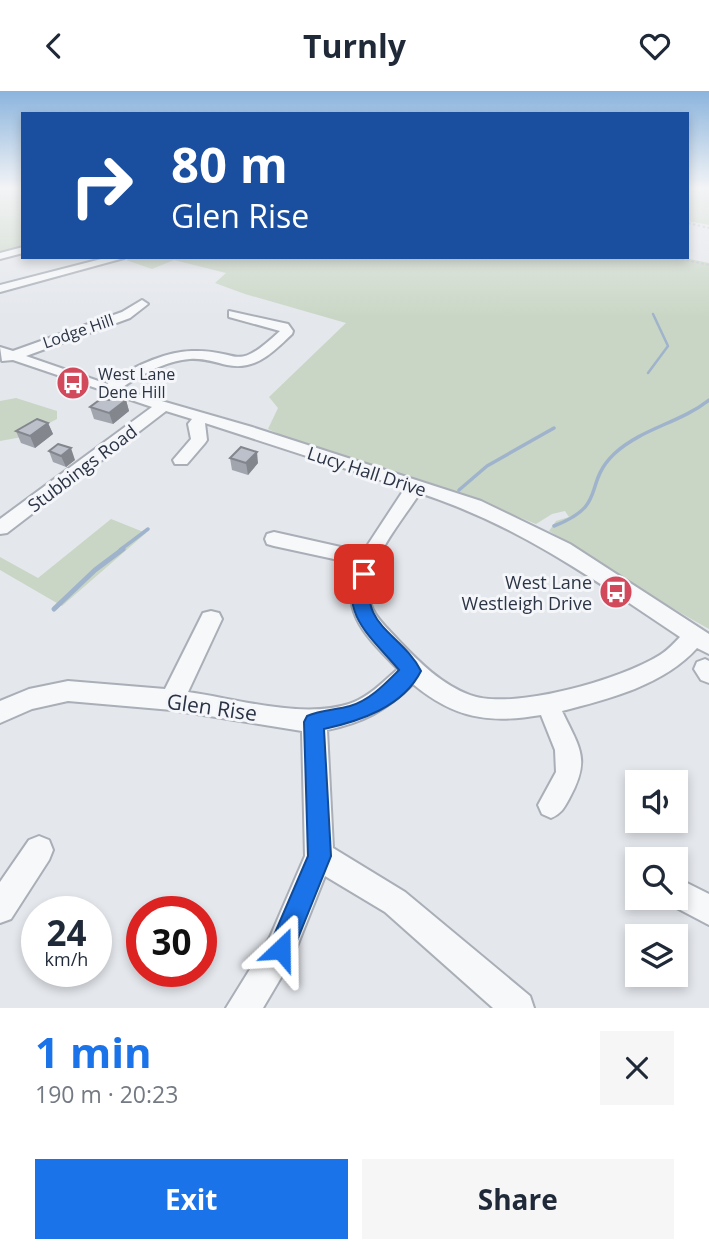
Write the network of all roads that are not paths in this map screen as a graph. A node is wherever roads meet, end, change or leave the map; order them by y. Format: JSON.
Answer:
{"nodes":[{"id":1,"x":21,"y":251,"type":"edge"},
{"id":2,"x":0,"y":256,"type":"edge"},
{"id":3,"x":115,"y":259,"type":"edge"},
{"id":4,"x":0,"y":289,"type":"edge"},
{"id":5,"x":142,"y":304,"type":"dead end"},
{"id":6,"x":233,"y":314,"type":"dead end"},
{"id":7,"x":4,"y":356,"type":"edge"},
{"id":8,"x":109,"y":390,"type":"junction"},
{"id":9,"x":163,"y":406,"type":"junction"},
{"id":10,"x":201,"y":417,"type":"junction"},
{"id":11,"x":181,"y":460,"type":"dead end"},
{"id":12,"x":415,"y":487,"type":"junction"},
{"id":13,"x":0,"y":529,"type":"edge"},
{"id":14,"x":274,"y":539,"type":"dead end"},
{"id":15,"x":369,"y":559,"type":"junction"},
{"id":16,"x":211,"y":619,"type":"dead end"},
{"id":17,"x":702,"y":640,"type":"edge"},
{"id":18,"x":411,"y":671,"type":"junction"},
{"id":19,"x":172,"y":701,"type":"junction"},
{"id":20,"x":547,"y":703,"type":"junction"},
{"id":21,"x":0,"y":712,"type":"edge"},
{"id":22,"x":314,"y":722,"type":"junction"},
{"id":23,"x":551,"y":805,"type":"dead end"},
{"id":24,"x":39,"y":850,"type":"dead end"},
{"id":25,"x":319,"y":856,"type":"junction"},
{"id":26,"x":688,"y":898,"type":"edge"},
{"id":27,"x":0,"y":908,"type":"edge"},
{"id":28,"x":709,"y":909,"type":"edge"},
{"id":29,"x":242,"y":1008,"type":"edge"},
{"id":30,"x":518,"y":1008,"type":"edge"}],
"edges":[{"from":1,"to":2,"type":"street"},
{"from":3,"to":4,"type":"street"},
{"from":5,"to":7,"type":"street","name":"Lodge Hill"},
{"from":6,"to":8,"type":"street"},
{"from":7,"to":8,"type":"street","name":"Lucy Hall Drive"},
{"from":8,"to":9,"type":"street","name":"Lucy Hall Drive"},
{"from":9,"to":10,"type":"street","name":"Lucy Hall Drive"},
{"from":9,"to":13,"type":"street","name":"Stubbings Road"},
{"from":10,"to":11,"type":"street"},
{"from":10,"to":12,"type":"street","name":"Lucy Hall Drive"},
{"from":12,"to":15,"type":"street"},
{"from":12,"to":17,"type":"street","name":"Lucy Hall Drive"},
{"from":14,"to":15,"type":"street"},
{"from":15,"to":18,"type":"street"},
{"from":16,"to":19,"type":"street"},
{"from":17,"to":20,"type":"street"},
{"from":18,"to":20,"type":"street"},
{"from":18,"to":22,"type":"street","name":"Glen Rise"},
{"from":19,"to":21,"type":"street","name":"Glen Rise"},
{"from":19,"to":22,"type":"street","name":"Glen Rise"},
{"from":20,"to":23,"type":"street"},
{"from":22,"to":25,"type":"street"},
{"from":24,"to":27,"type":"street"},
{"from":25,"to":29,"type":"street"},
{"from":25,"to":30,"type":"street"},
{"from":26,"to":28,"type":"street"}]}
